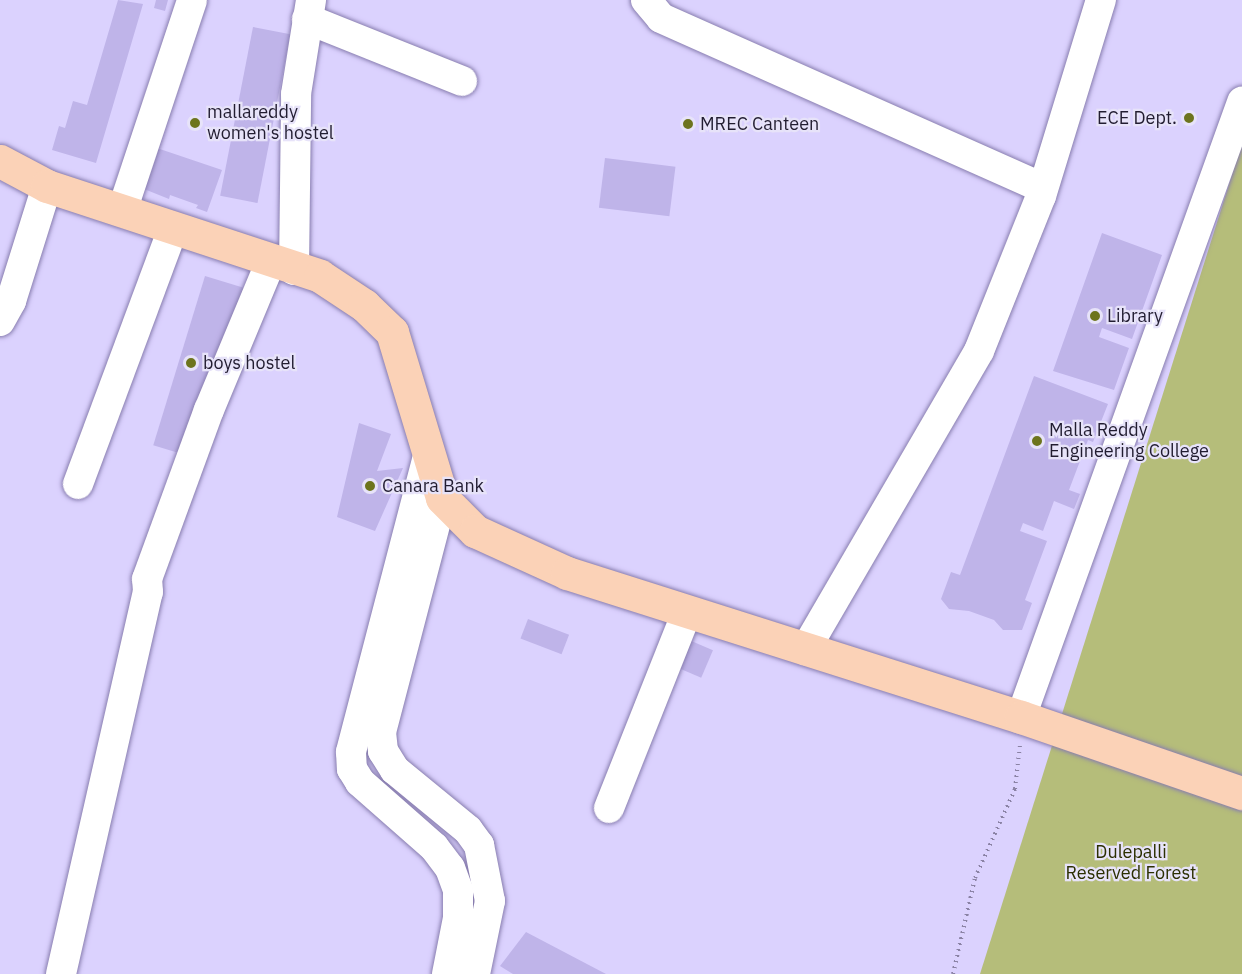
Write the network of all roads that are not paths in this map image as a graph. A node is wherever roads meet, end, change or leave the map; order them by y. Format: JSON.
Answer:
{"nodes":[{"id":1,"x":192,"y":0,"type":"edge"},
{"id":2,"x":646,"y":0,"type":"edge"},
{"id":3,"x":1101,"y":0,"type":"edge"},
{"id":4,"x":309,"y":9,"type":"edge"},
{"id":5,"x":462,"y":81,"type":"dead end"},
{"id":6,"x":1242,"y":102,"type":"edge"},
{"id":7,"x":0,"y":161,"type":"edge"},
{"id":8,"x":47,"y":186,"type":"junction"},
{"id":9,"x":1043,"y":188,"type":"junction"},
{"id":10,"x":122,"y":212,"type":"junction"},
{"id":11,"x":173,"y":229,"type":"junction"},
{"id":12,"x":283,"y":266,"type":"junction"},
{"id":13,"x":0,"y":321,"type":"edge"},
{"id":14,"x":428,"y":456,"type":"junction"},
{"id":15,"x":78,"y":484,"type":"dead end"},
{"id":16,"x":442,"y":498,"type":"junction"},
{"id":17,"x":687,"y":612,"type":"junction"},
{"id":18,"x":805,"y":650,"type":"junction"},
{"id":19,"x":1021,"y":717,"type":"junction"},
{"id":20,"x":1242,"y":793,"type":"edge"},
{"id":21,"x":609,"y":808,"type":"dead end"},
{"id":22,"x":479,"y":845,"type":"junction"},
{"id":23,"x":450,"y":868,"type":"junction"},
{"id":24,"x":61,"y":974,"type":"edge"},
{"id":25,"x":447,"y":974,"type":"edge"},
{"id":26,"x":475,"y":974,"type":"edge"}],
"edges":[{"from":1,"to":10,"type":"street"},
{"from":2,"to":9,"type":"street"},
{"from":3,"to":9,"type":"street"},
{"from":4,"to":5,"type":"street"},
{"from":4,"to":12,"type":"street"},
{"from":6,"to":19,"type":"street"},
{"from":7,"to":8,"type":"main road"},
{"from":8,"to":10,"type":"main road"},
{"from":8,"to":13,"type":"street"},
{"from":9,"to":18,"type":"street"},
{"from":10,"to":11,"type":"main road"},
{"from":11,"to":12,"type":"main road"},
{"from":11,"to":15,"type":"street"},
{"from":12,"to":14,"type":"main road"},
{"from":12,"to":24,"type":"street"},
{"from":14,"to":16,"type":"main road"},
{"from":14,"to":23,"type":"street"},
{"from":16,"to":17,"type":"main road"},
{"from":16,"to":22,"type":"street"},
{"from":17,"to":18,"type":"main road"},
{"from":17,"to":21,"type":"street"},
{"from":18,"to":19,"type":"main road"},
{"from":19,"to":20,"type":"main road"},
{"from":22,"to":23,"type":"street"},
{"from":22,"to":26,"type":"street"},
{"from":23,"to":25,"type":"street"}]}
